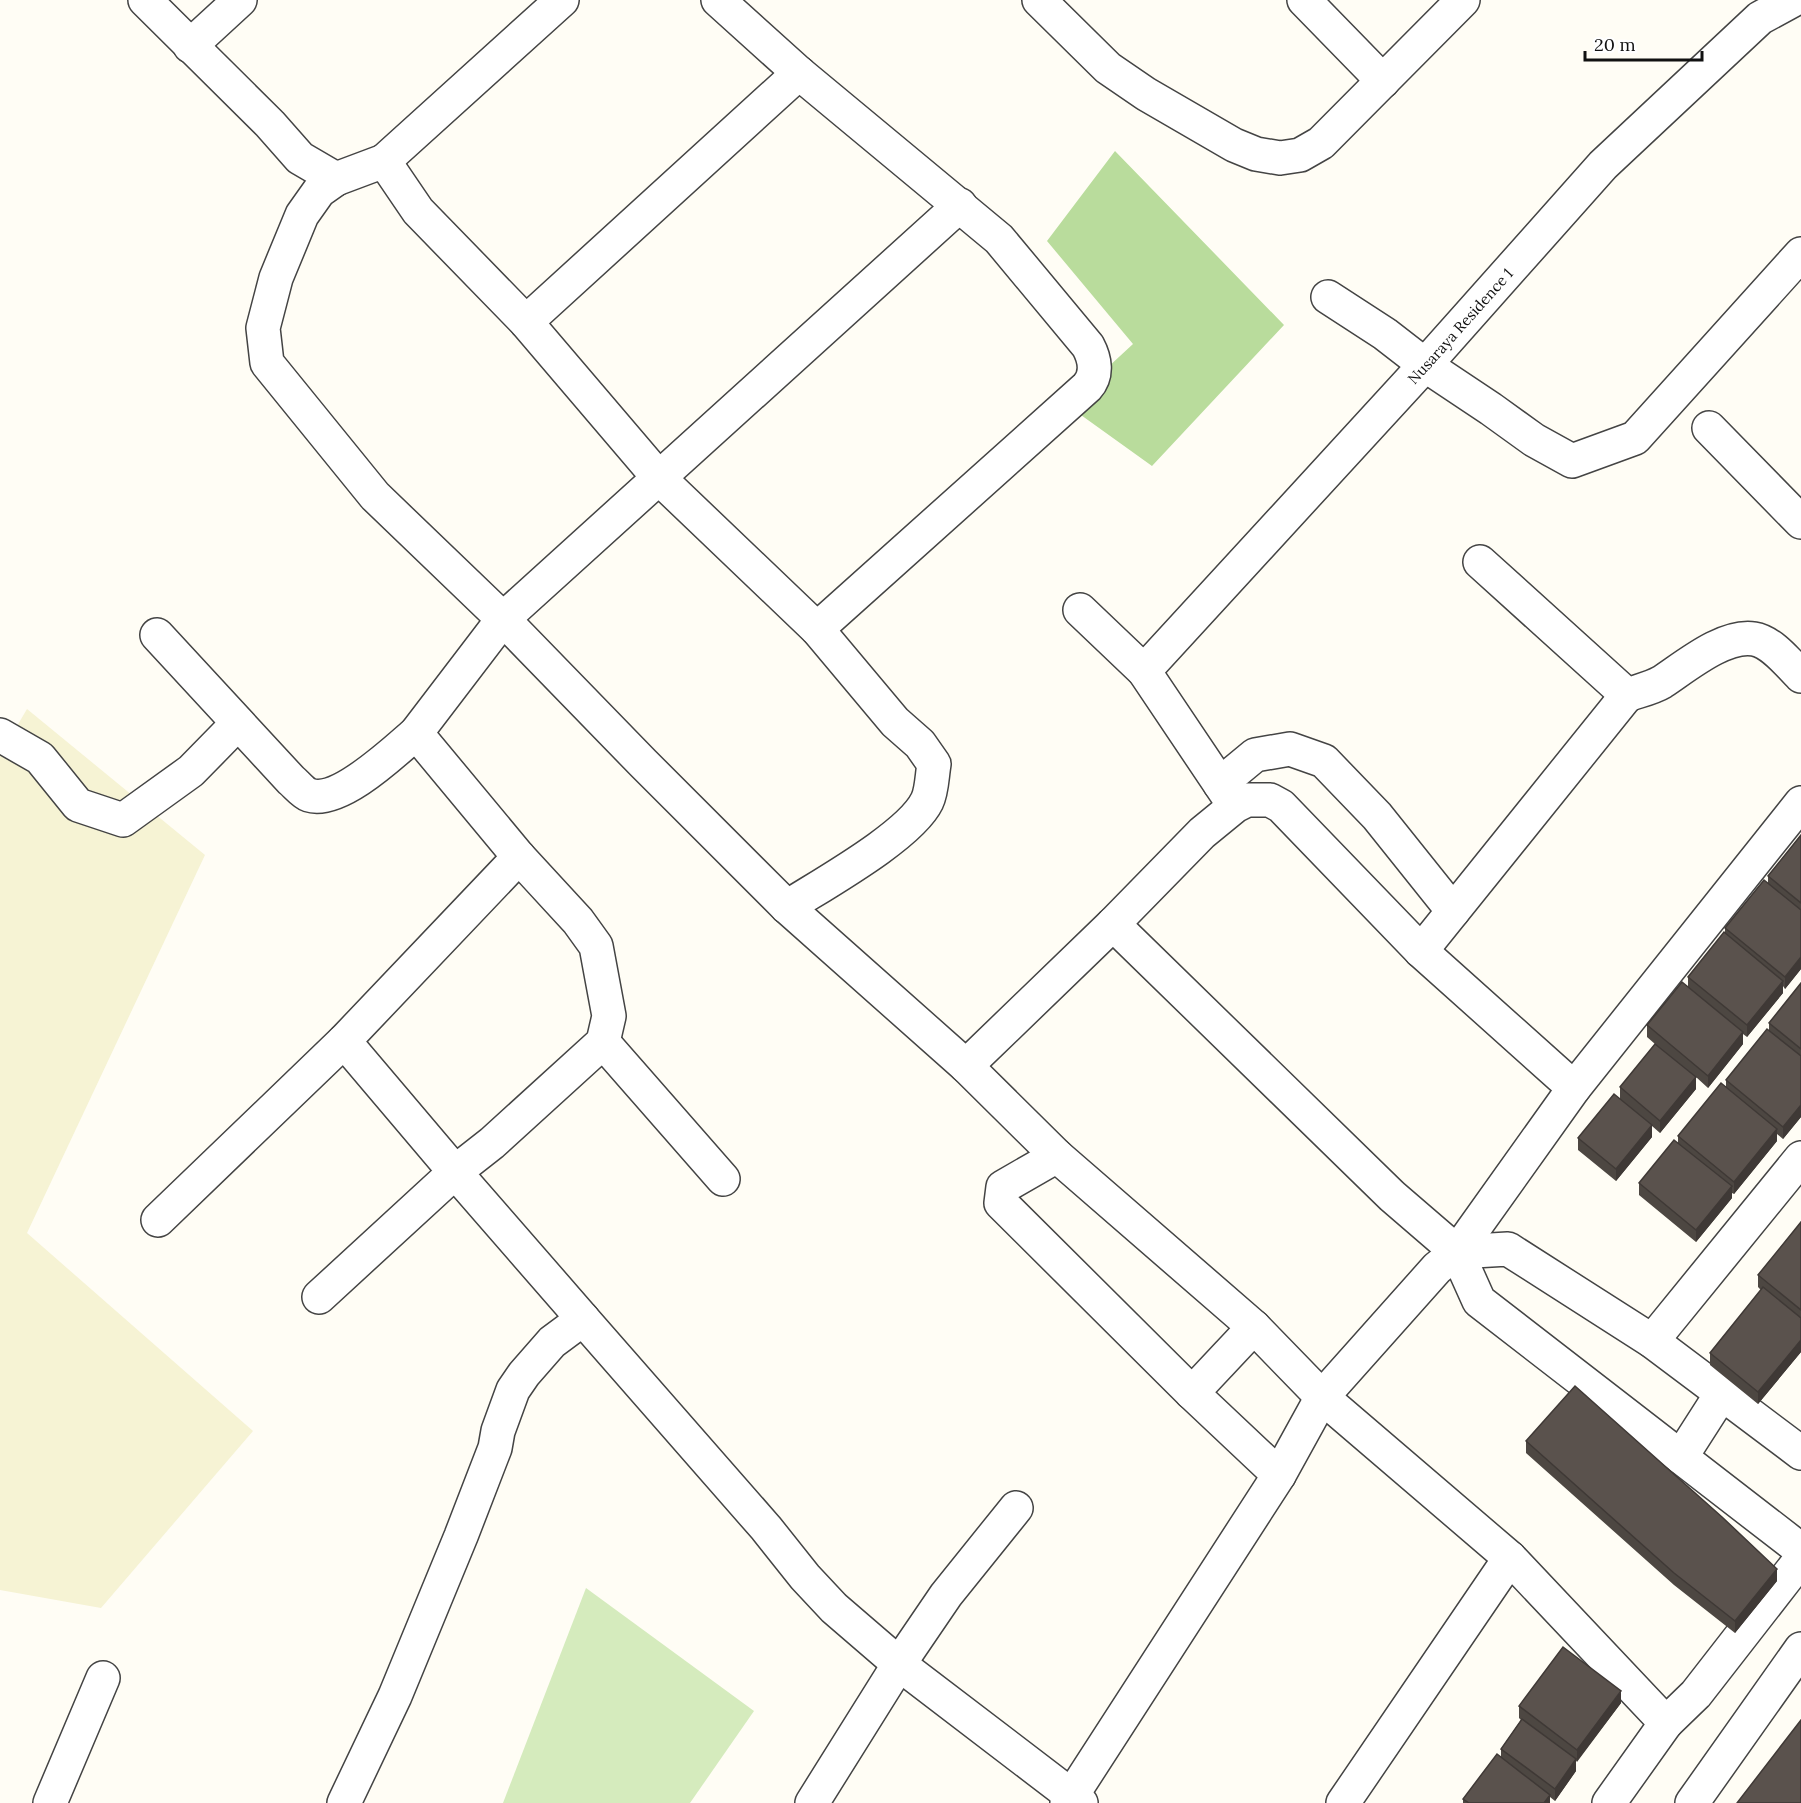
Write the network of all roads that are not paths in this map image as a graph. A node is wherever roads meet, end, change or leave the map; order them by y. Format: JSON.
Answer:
{"nodes":[{"id":1,"x":145,"y":0,"type":"edge"},
{"id":2,"x":240,"y":0,"type":"edge"},
{"id":3,"x":562,"y":0,"type":"edge"},
{"id":4,"x":718,"y":0,"type":"edge"},
{"id":5,"x":1039,"y":0,"type":"edge"},
{"id":6,"x":1304,"y":0,"type":"edge"},
{"id":7,"x":1463,"y":0,"type":"edge"},
{"id":8,"x":1793,"y":0,"type":"edge"},
{"id":9,"x":190,"y":45,"type":"junction"},
{"id":10,"x":799,"y":73,"type":"junction"},
{"id":11,"x":1383,"y":81,"type":"junction"},
{"id":12,"x":384,"y":161,"type":"junction"},
{"id":13,"x":336,"y":179,"type":"junction"},
{"id":14,"x":960,"y":205,"type":"junction"},
{"id":15,"x":1801,"y":254,"type":"edge"},
{"id":16,"x":1328,"y":297,"type":"dead end"},
{"id":17,"x":526,"y":322,"type":"junction"},
{"id":18,"x":1425,"y":365,"type":"junction"},
{"id":19,"x":1709,"y":428,"type":"dead end"},
{"id":20,"x":659,"y":478,"type":"junction"},
{"id":21,"x":1801,"y":522,"type":"edge"},
{"id":22,"x":1480,"y":562,"type":"dead end"},
{"id":23,"x":1080,"y":610,"type":"dead end"},
{"id":24,"x":503,"y":619,"type":"junction"},
{"id":25,"x":817,"y":629,"type":"junction"},
{"id":26,"x":157,"y":635,"type":"dead end"},
{"id":27,"x":1144,"y":671,"type":"junction"},
{"id":28,"x":1801,"y":676,"type":"edge"},
{"id":29,"x":1627,"y":695,"type":"junction"},
{"id":30,"x":238,"y":723,"type":"junction"},
{"id":31,"x":416,"y":733,"type":"junction"},
{"id":32,"x":0,"y":735,"type":"edge"},
{"id":33,"x":1227,"y":795,"type":"junction"},
{"id":34,"x":1801,"y":803,"type":"edge"},
{"id":35,"x":519,"y":857,"type":"junction"},
{"id":36,"x":788,"y":907,"type":"junction"},
{"id":37,"x":1453,"y":911,"type":"junction"},
{"id":38,"x":1113,"y":924,"type":"junction"},
{"id":39,"x":1421,"y":951,"type":"junction"},
{"id":40,"x":344,"y":1041,"type":"junction"},
{"id":41,"x":603,"y":1042,"type":"junction"},
{"id":42,"x":966,"y":1066,"type":"junction"},
{"id":43,"x":1574,"y":1088,"type":"junction"},
{"id":44,"x":1057,"y":1156,"type":"junction"},
{"id":45,"x":1801,"y":1158,"type":"edge"},
{"id":46,"x":455,"y":1173,"type":"junction"},
{"id":47,"x":723,"y":1179,"type":"dead end"},
{"id":48,"x":158,"y":1220,"type":"dead end"},
{"id":49,"x":1457,"y":1252,"type":"junction"},
{"id":50,"x":319,"y":1297,"type":"dead end"},
{"id":51,"x":583,"y":1319,"type":"junction"},
{"id":52,"x":1254,"y":1327,"type":"junction"},
{"id":53,"x":1652,"y":1341,"type":"junction"},
{"id":54,"x":1192,"y":1393,"type":"junction"},
{"id":55,"x":1722,"y":1393,"type":"junction"},
{"id":56,"x":1322,"y":1397,"type":"junction"},
{"id":57,"x":1801,"y":1453,"type":"edge"},
{"id":58,"x":1681,"y":1457,"type":"junction"},
{"id":59,"x":1279,"y":1475,"type":"junction"},
{"id":60,"x":1016,"y":1508,"type":"dead end"},
{"id":61,"x":1801,"y":1550,"type":"edge"},
{"id":62,"x":1510,"y":1558,"type":"junction"},
{"id":63,"x":1801,"y":1559,"type":"edge"},
{"id":64,"x":1801,"y":1648,"type":"edge"},
{"id":65,"x":899,"y":1664,"type":"junction"},
{"id":66,"x":103,"y":1678,"type":"dead end"},
{"id":67,"x":1666,"y":1724,"type":"junction"},
{"id":68,"x":1073,"y":1801,"type":"edge"},
{"id":69,"x":50,"y":1803,"type":"edge"},
{"id":70,"x":344,"y":1803,"type":"edge"},
{"id":71,"x":812,"y":1803,"type":"edge"},
{"id":72,"x":1343,"y":1803,"type":"edge"},
{"id":73,"x":1609,"y":1803,"type":"edge"},
{"id":74,"x":1692,"y":1803,"type":"edge"}],
"edges":[{"from":1,"to":9,"type":"street"},
{"from":2,"to":9,"type":"street"},
{"from":3,"to":12,"type":"street"},
{"from":4,"to":10,"type":"street"},
{"from":5,"to":11,"type":"street"},
{"from":6,"to":11,"type":"street"},
{"from":7,"to":11,"type":"street"},
{"from":8,"to":18,"type":"street","name":"Nusaraya Residence 1"},
{"from":9,"to":13,"type":"street"},
{"from":10,"to":14,"type":"street"},
{"from":10,"to":17,"type":"street"},
{"from":12,"to":13,"type":"street"},
{"from":12,"to":17,"type":"street"},
{"from":13,"to":24,"type":"street"},
{"from":14,"to":20,"type":"street"},
{"from":14,"to":25,"type":"street"},
{"from":15,"to":18,"type":"street"},
{"from":16,"to":18,"type":"street"},
{"from":17,"to":20,"type":"street"},
{"from":18,"to":27,"type":"street","name":"Nusaraya Residence 1"},
{"from":19,"to":21,"type":"street"},
{"from":20,"to":24,"type":"street"},
{"from":20,"to":25,"type":"street"},
{"from":22,"to":29,"type":"street"},
{"from":23,"to":27,"type":"street"},
{"from":24,"to":31,"type":"street"},
{"from":24,"to":36,"type":"street"},
{"from":25,"to":36,"type":"street"},
{"from":26,"to":30,"type":"street"},
{"from":27,"to":33,"type":"street"},
{"from":28,"to":29,"type":"street"},
{"from":29,"to":37,"type":"street"},
{"from":30,"to":31,"type":"street"},
{"from":30,"to":32,"type":"street"},
{"from":31,"to":35,"type":"street"},
{"from":33,"to":37,"type":"street"},
{"from":33,"to":38,"type":"street"},
{"from":33,"to":39,"type":"street"},
{"from":34,"to":43,"type":"street"},
{"from":35,"to":40,"type":"street"},
{"from":35,"to":41,"type":"street"},
{"from":36,"to":42,"type":"street"},
{"from":37,"to":39,"type":"street"},
{"from":38,"to":42,"type":"street"},
{"from":38,"to":49,"type":"street"},
{"from":39,"to":43,"type":"street"},
{"from":40,"to":46,"type":"street"},
{"from":40,"to":48,"type":"street"},
{"from":41,"to":46,"type":"street"},
{"from":41,"to":47,"type":"street"},
{"from":42,"to":44,"type":"street"},
{"from":43,"to":49,"type":"street"},
{"from":44,"to":52,"type":"street"},
{"from":44,"to":54,"type":"street"},
{"from":45,"to":53,"type":"street"},
{"from":46,"to":50,"type":"street"},
{"from":46,"to":51,"type":"street"},
{"from":49,"to":53,"type":"street"},
{"from":49,"to":56,"type":"street"},
{"from":49,"to":58,"type":"street"},
{"from":51,"to":65,"type":"street"},
{"from":51,"to":70,"type":"street"},
{"from":52,"to":54,"type":"street"},
{"from":52,"to":56,"type":"street"},
{"from":53,"to":55,"type":"street"},
{"from":54,"to":59,"type":"street"},
{"from":55,"to":57,"type":"street"},
{"from":55,"to":58,"type":"street"},
{"from":56,"to":59,"type":"street"},
{"from":56,"to":62,"type":"street"},
{"from":58,"to":61,"type":"street"},
{"from":59,"to":68,"type":"street"},
{"from":60,"to":65,"type":"street"},
{"from":62,"to":67,"type":"street"},
{"from":62,"to":72,"type":"street"},
{"from":63,"to":67,"type":"street"},
{"from":64,"to":74,"type":"street"},
{"from":65,"to":68,"type":"street"},
{"from":65,"to":71,"type":"street"},
{"from":66,"to":69,"type":"street"},
{"from":67,"to":73,"type":"street"}]}
